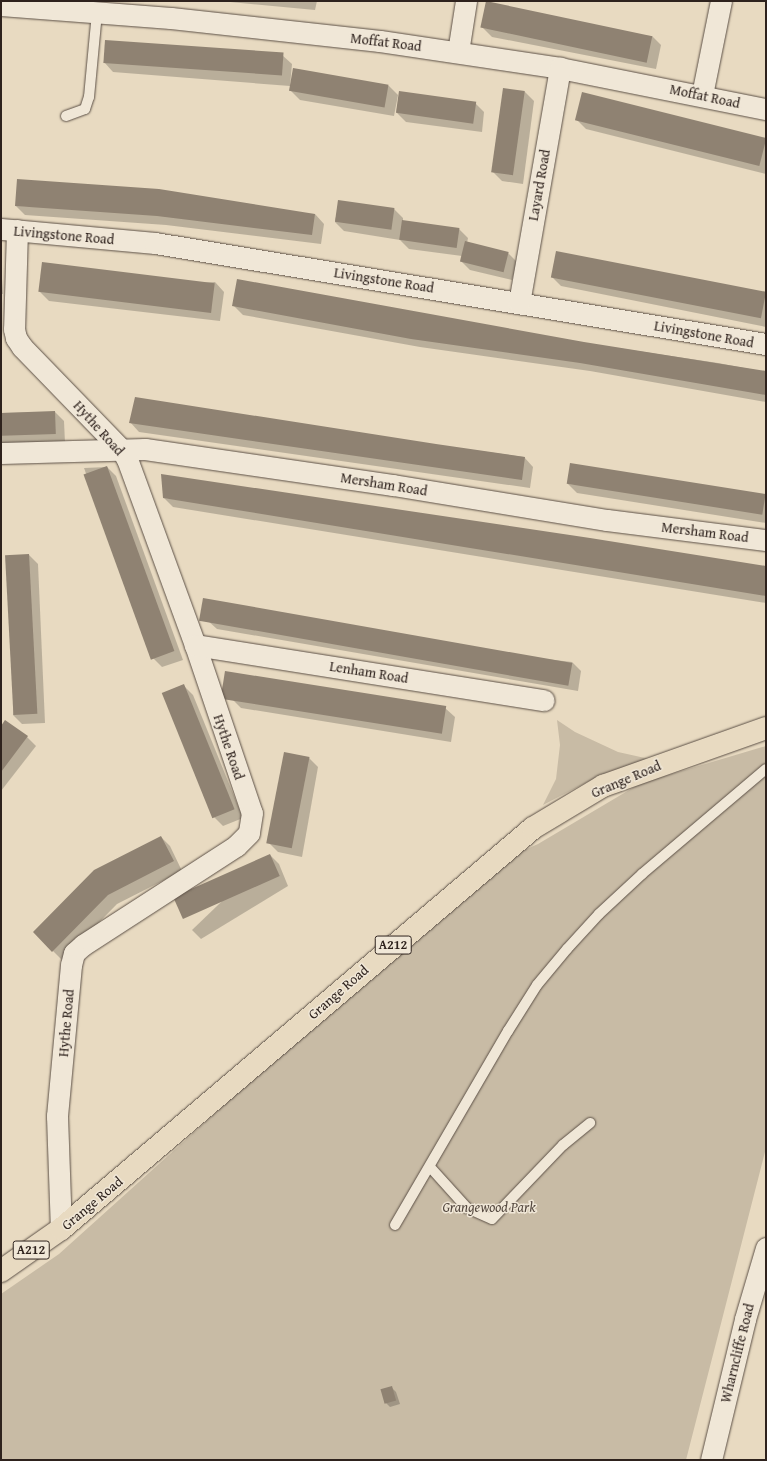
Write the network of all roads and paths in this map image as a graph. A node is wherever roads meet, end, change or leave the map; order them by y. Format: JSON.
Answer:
{"nodes":[{"id":1,"x":466,"y":1,"type":"edge"},
{"id":2,"x":721,"y":1,"type":"edge"},
{"id":3,"x":1,"y":5,"type":"edge"},
{"id":4,"x":97,"y":13,"type":"junction"},
{"id":5,"x":458,"y":52,"type":"junction"},
{"id":6,"x":560,"y":68,"type":"junction"},
{"id":7,"x":702,"y":95,"type":"junction"},
{"id":8,"x":766,"y":109,"type":"edge"},
{"id":9,"x":66,"y":116,"type":"dead end"},
{"id":10,"x":9,"y":230,"type":"edge"},
{"id":11,"x":519,"y":302,"type":"junction"},
{"id":12,"x":766,"y":344,"type":"edge"},
{"id":13,"x":121,"y":449,"type":"junction"},
{"id":14,"x":1,"y":453,"type":"edge"},
{"id":15,"x":766,"y":540,"type":"edge"},
{"id":16,"x":195,"y":645,"type":"junction"},
{"id":17,"x":544,"y":700,"type":"dead end"},
{"id":18,"x":766,"y":728,"type":"edge"},
{"id":19,"x":766,"y":769,"type":"edge"},
{"id":20,"x":590,"y":1123,"type":"dead end"},
{"id":21,"x":430,"y":1166,"type":"junction"},
{"id":22,"x":396,"y":1225,"type":"dead end"},
{"id":23,"x":62,"y":1229,"type":"junction"},
{"id":24,"x":766,"y":1248,"type":"edge"},
{"id":25,"x":1,"y":1271,"type":"edge"},
{"id":26,"x":711,"y":1460,"type":"edge"}],
"edges":[{"from":1,"to":5,"type":"street"},
{"from":2,"to":7,"type":"street"},
{"from":3,"to":4,"type":"street","name":"Moffat Road"},
{"from":4,"to":5,"type":"street","name":"Moffat Road"},
{"from":4,"to":9,"type":"lane"},
{"from":5,"to":6,"type":"street","name":"Moffat Road"},
{"from":6,"to":7,"type":"street","name":"Moffat Road"},
{"from":6,"to":11,"type":"street","name":"Layard Road"},
{"from":7,"to":8,"type":"street","name":"Moffat Road"},
{"from":10,"to":11,"type":"street","name":"Livingstone Road"},
{"from":10,"to":13,"type":"street","name":"Hythe Road"},
{"from":11,"to":12,"type":"street","name":"Livingstone Road"},
{"from":13,"to":14,"type":"street","name":"Mersham Road"},
{"from":13,"to":15,"type":"street","name":"Mersham Road"},
{"from":13,"to":16,"type":"street","name":"Hythe Road"},
{"from":16,"to":17,"type":"street","name":"Lenham Road"},
{"from":16,"to":23,"type":"street","name":"Hythe Road"},
{"from":18,"to":23,"type":"main road","name":"Grange Road","number":"A212"},
{"from":19,"to":21,"type":"lane"},
{"from":20,"to":21,"type":"lane"},
{"from":21,"to":22,"type":"lane"},
{"from":23,"to":25,"type":"main road","name":"Grange Road","number":"A212"},
{"from":24,"to":26,"type":"street","name":"Wharncliffe Road"}]}
